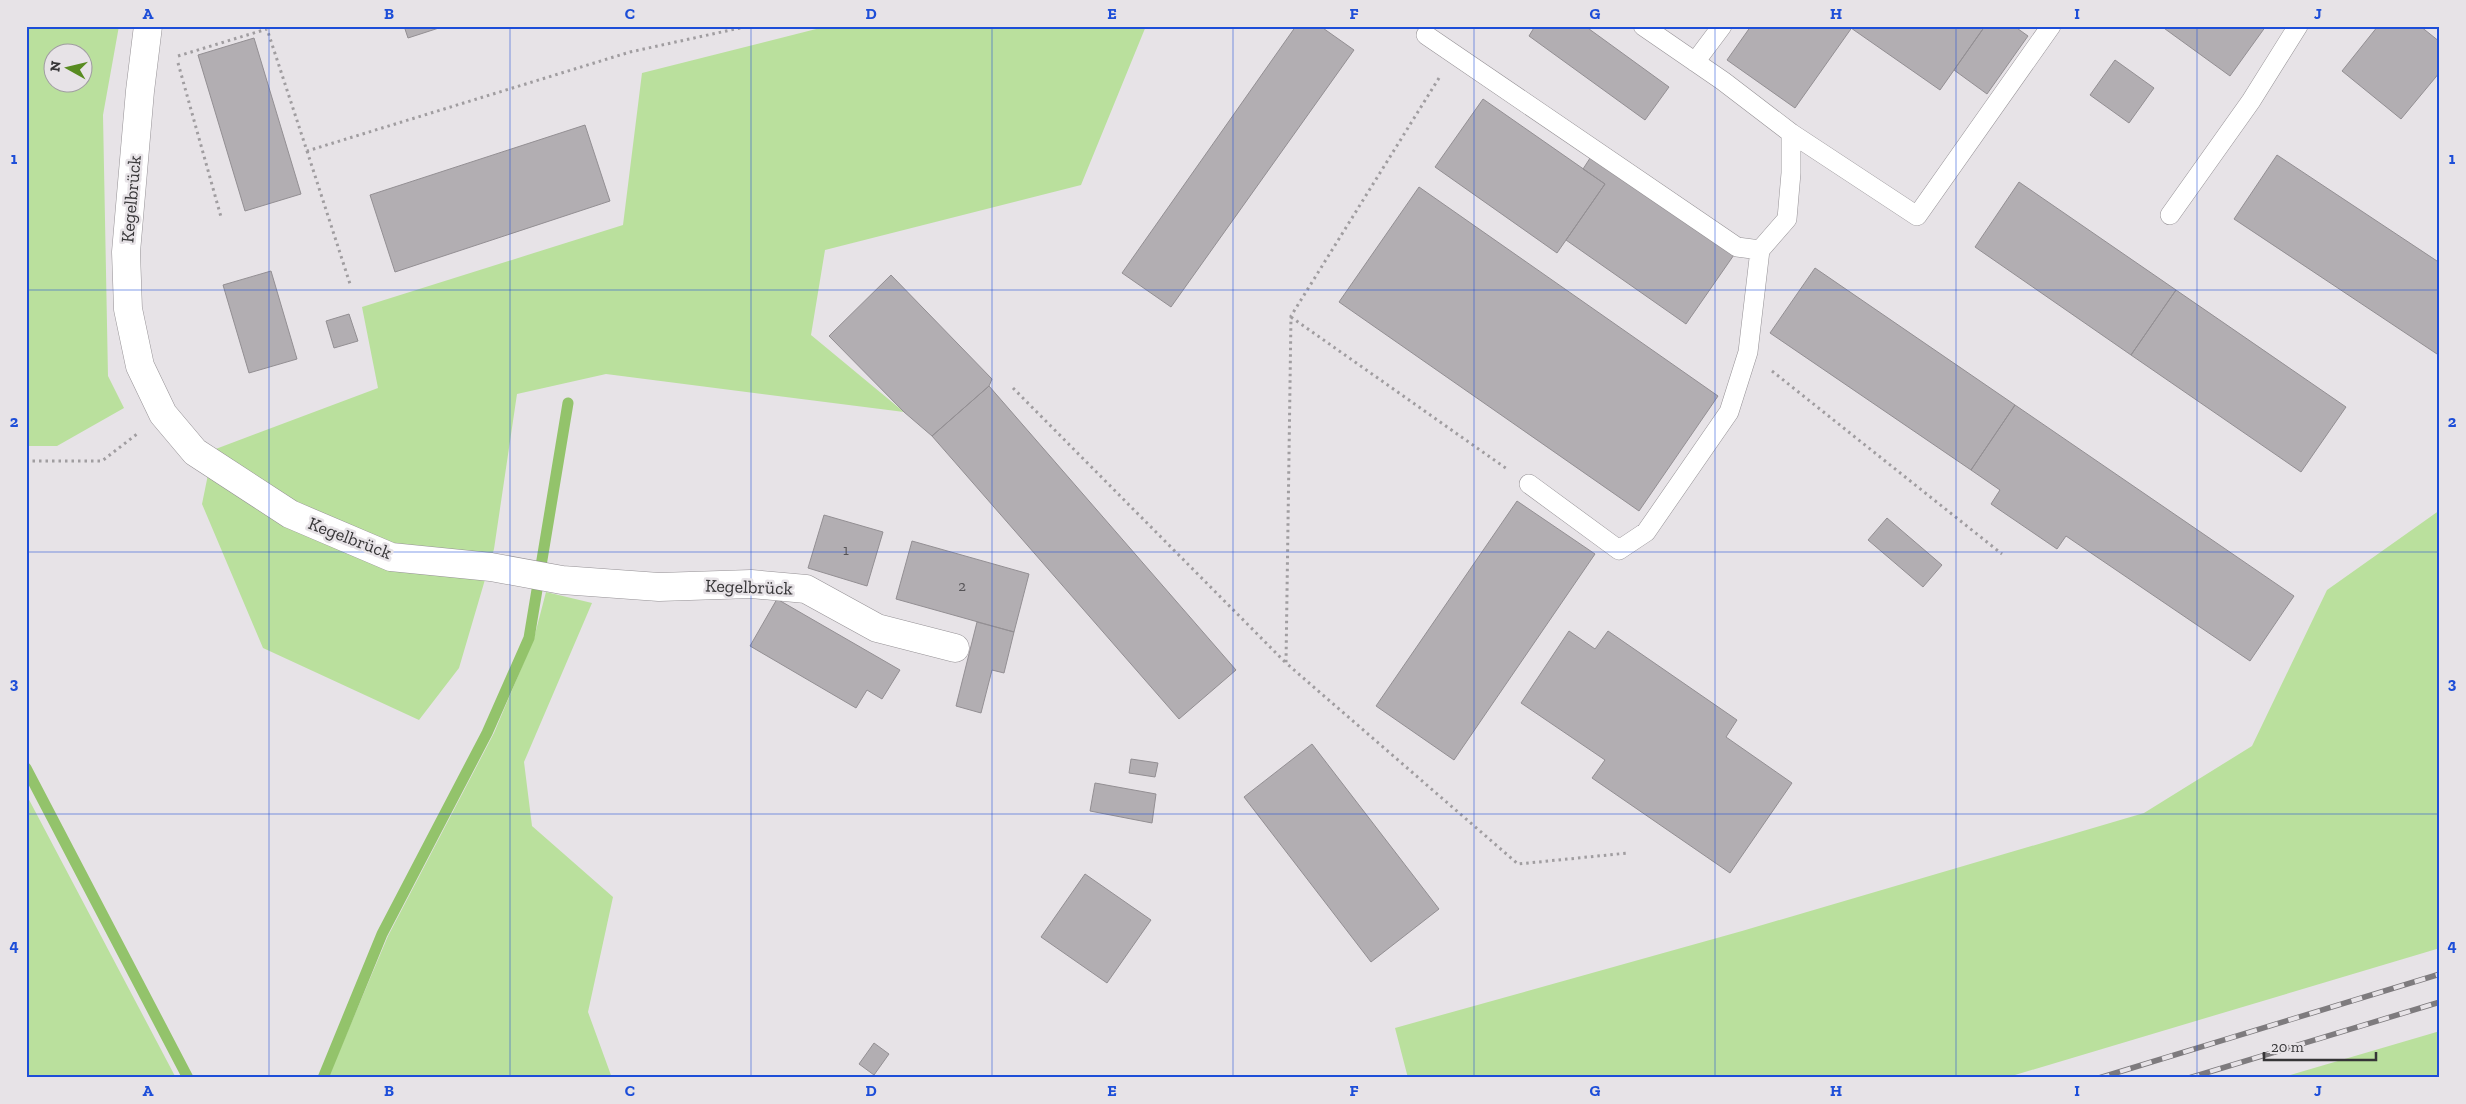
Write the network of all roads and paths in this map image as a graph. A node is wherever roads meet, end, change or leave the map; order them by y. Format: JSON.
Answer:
{"nodes":[{"id":1,"x":148,"y":26,"type":"edge"},
{"id":2,"x":749,"y":26,"type":"edge"},
{"id":3,"x":1643,"y":26,"type":"edge"},
{"id":4,"x":1722,"y":26,"type":"edge"},
{"id":5,"x":2051,"y":26,"type":"edge"},
{"id":6,"x":2298,"y":26,"type":"edge"},
{"id":7,"x":1425,"y":29,"type":"edge"},
{"id":8,"x":1454,"y":54,"type":"junction"},
{"id":9,"x":1695,"y":62,"type":"junction"},
{"id":10,"x":1791,"y":134,"type":"junction"},
{"id":11,"x":307,"y":151,"type":"junction"},
{"id":12,"x":2170,"y":215,"type":"dead end"},
{"id":13,"x":221,"y":217,"type":"dead end"},
{"id":14,"x":1760,"y":250,"type":"junction"},
{"id":15,"x":350,"y":287,"type":"dead end"},
{"id":16,"x":1291,"y":316,"type":"junction"},
{"id":17,"x":1748,"y":352,"type":"junction"},
{"id":18,"x":1013,"y":388,"type":"dead end"},
{"id":19,"x":163,"y":414,"type":"junction"},
{"id":20,"x":26,"y":461,"type":"edge"},
{"id":21,"x":1528,"y":484,"type":"joint"},
{"id":22,"x":2002,"y":554,"type":"dead end"},
{"id":23,"x":956,"y":648,"type":"dead end"},
{"id":24,"x":1286,"y":663,"type":"junction"},
{"id":25,"x":1628,"y":853,"type":"dead end"}],
"edges":[{"from":1,"to":19,"type":"street","name":"Kegelbrück"},
{"from":2,"to":11,"type":"path"},
{"from":3,"to":9,"type":"lane"},
{"from":4,"to":9,"type":"lane"},
{"from":5,"to":10,"type":"lane"},
{"from":6,"to":12,"type":"lane"},
{"from":7,"to":8,"type":"lane"},
{"from":8,"to":14,"type":"lane"},
{"from":8,"to":16,"type":"path"},
{"from":9,"to":10,"type":"lane"},
{"from":10,"to":14,"type":"lane"},
{"from":11,"to":13,"type":"path"},
{"from":11,"to":15,"type":"path"},
{"from":14,"to":17,"type":"lane"},
{"from":16,"to":21,"type":"path"},
{"from":16,"to":24,"type":"path"},
{"from":17,"to":21,"type":"lane"},
{"from":17,"to":22,"type":"path"},
{"from":18,"to":24,"type":"path"},
{"from":19,"to":20,"type":"path"},
{"from":19,"to":23,"type":"street","name":"Kegelbrück"},
{"from":24,"to":25,"type":"path"}]}
